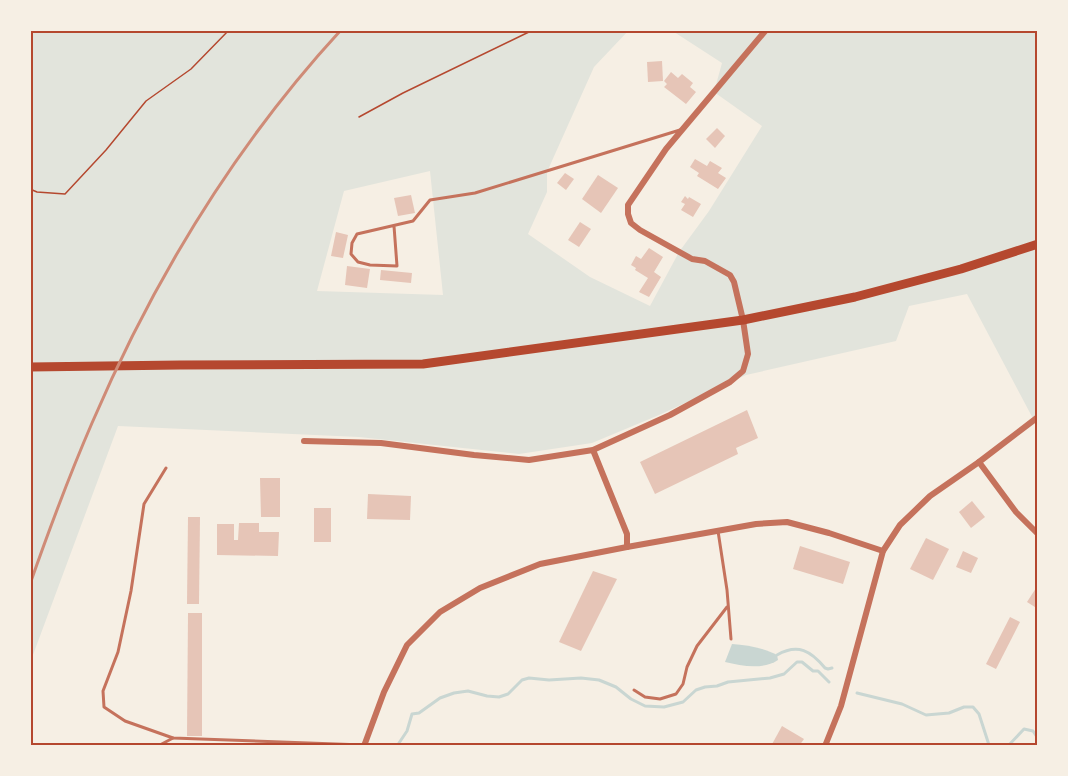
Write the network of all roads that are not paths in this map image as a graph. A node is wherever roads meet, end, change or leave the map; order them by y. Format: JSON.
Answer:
{"nodes":[{"id":1,"x":766,"y":30,"type":"edge"},
{"id":2,"x":685,"y":128,"type":"junction"},
{"id":3,"x":394,"y":225,"type":"junction"},
{"id":4,"x":1038,"y":244,"type":"edge"},
{"id":5,"x":743,"y":320,"type":"junction"},
{"id":6,"x":30,"y":367,"type":"edge"},
{"id":7,"x":1038,"y":417,"type":"edge"},
{"id":8,"x":304,"y":441,"type":"dead end"},
{"id":9,"x":593,"y":450,"type":"junction"},
{"id":10,"x":979,"y":462,"type":"junction"},
{"id":11,"x":166,"y":468,"type":"dead end"},
{"id":12,"x":718,"y":531,"type":"junction"},
{"id":13,"x":1038,"y":534,"type":"edge"},
{"id":14,"x":627,"y":547,"type":"junction"},
{"id":15,"x":883,"y":551,"type":"junction"},
{"id":16,"x":727,"y":608,"type":"junction"},
{"id":17,"x":730,"y":639,"type":"dead end"},
{"id":18,"x":634,"y":690,"type":"dead end"},
{"id":19,"x":173,"y":738,"type":"junction"},
{"id":20,"x":158,"y":746,"type":"edge"},
{"id":21,"x":364,"y":746,"type":"edge"},
{"id":22,"x":825,"y":746,"type":"edge"}],
"edges":[{"from":1,"to":2,"type":"street"},
{"from":2,"to":3,"type":"lane"},
{"from":2,"to":5,"type":"street"},
{"from":3,"to":3,"type":"lane"},
{"from":4,"to":5,"type":"main road"},
{"from":5,"to":6,"type":"main road"},
{"from":5,"to":9,"type":"street"},
{"from":7,"to":10,"type":"street"},
{"from":8,"to":9,"type":"street"},
{"from":9,"to":14,"type":"street"},
{"from":10,"to":13,"type":"street"},
{"from":10,"to":15,"type":"street"},
{"from":11,"to":19,"type":"lane"},
{"from":12,"to":14,"type":"street"},
{"from":12,"to":15,"type":"street"},
{"from":12,"to":16,"type":"lane"},
{"from":14,"to":21,"type":"street"},
{"from":15,"to":22,"type":"street"},
{"from":16,"to":17,"type":"lane"},
{"from":16,"to":18,"type":"lane"},
{"from":19,"to":20,"type":"lane"},
{"from":19,"to":21,"type":"lane"}]}
